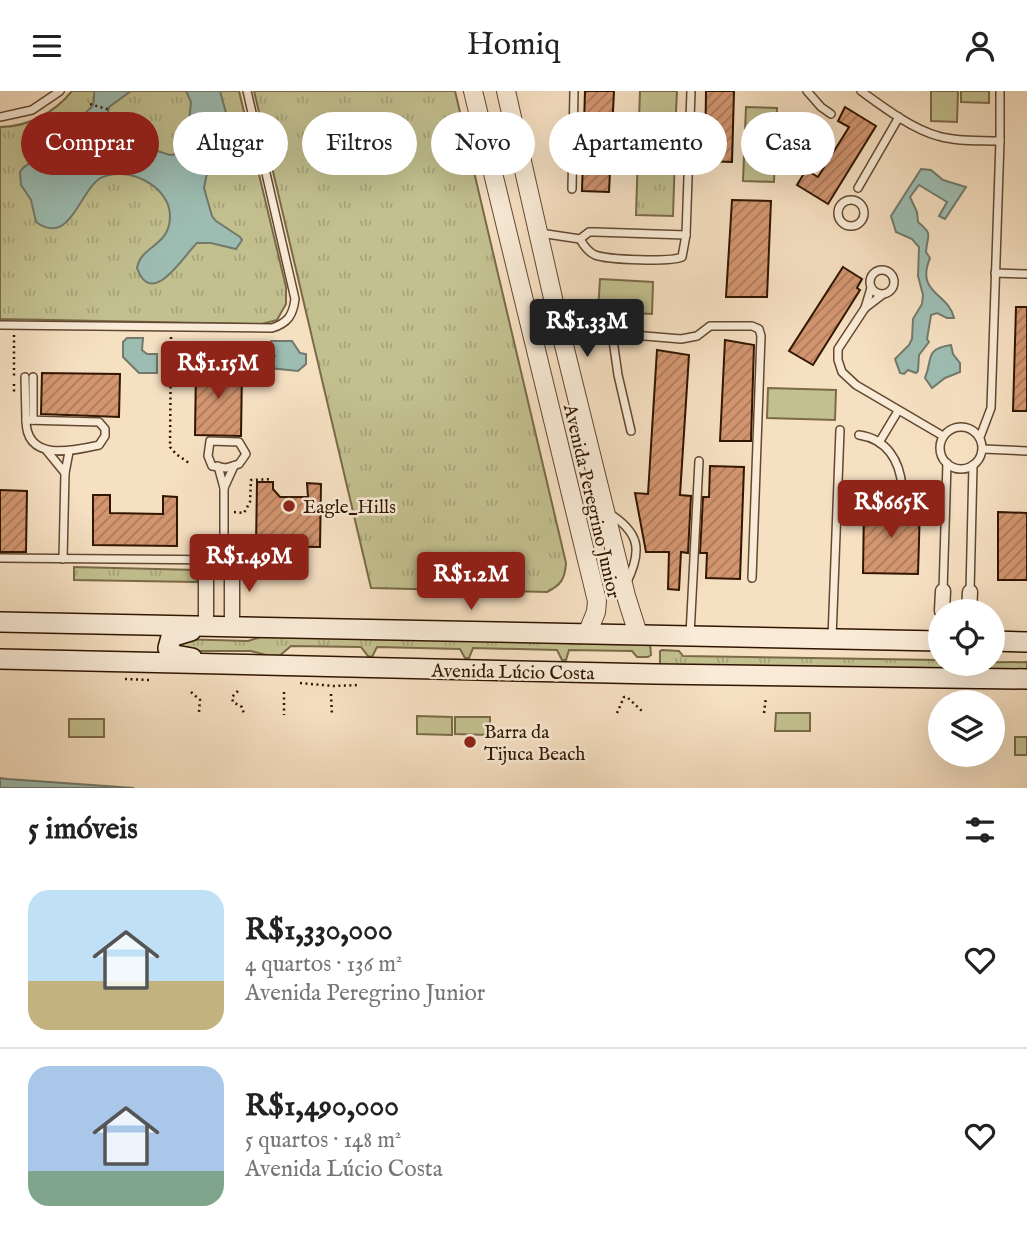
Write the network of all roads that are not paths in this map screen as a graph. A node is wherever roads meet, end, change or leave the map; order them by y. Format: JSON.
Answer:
{"nodes":[{"id":1,"x":60,"y":91,"type":"edge"},
{"id":2,"x":247,"y":91,"type":"edge"},
{"id":3,"x":473,"y":91,"type":"edge"},
{"id":4,"x":506,"y":91,"type":"edge"},
{"id":5,"x":574,"y":91,"type":"edge"},
{"id":6,"x":691,"y":91,"type":"edge"},
{"id":7,"x":807,"y":91,"type":"edge"},
{"id":8,"x":861,"y":91,"type":"edge"},
{"id":9,"x":1000,"y":91,"type":"edge"},
{"id":10,"x":511,"y":112,"type":"edge"},
{"id":11,"x":828,"y":112,"type":"edge"},
{"id":12,"x":0,"y":117,"type":"edge"},
{"id":13,"x":899,"y":117,"type":"junction"},
{"id":14,"x":1000,"y":141,"type":"junction"},
{"id":15,"x":502,"y":175,"type":"edge"},
{"id":16,"x":525,"y":175,"type":"edge"},
{"id":17,"x":493,"y":177,"type":"junction"},
{"id":18,"x":858,"y":188,"type":"junction"},
{"id":19,"x":572,"y":189,"type":"dead end"},
{"id":20,"x":846,"y":201,"type":"junction"},
{"id":21,"x":858,"y":203,"type":"junction"},
{"id":22,"x":538,"y":233,"type":"junction"},
{"id":23,"x":686,"y":235,"type":"junction"},
{"id":24,"x":580,"y":239,"type":"junction"},
{"id":25,"x":995,"y":273,"type":"junction"},
{"id":26,"x":1027,"y":274,"type":"edge"},
{"id":27,"x":871,"y":288,"type":"junction"},
{"id":28,"x":883,"y":295,"type":"junction"},
{"id":29,"x":865,"y":309,"type":"junction"},
{"id":30,"x":0,"y":325,"type":"edge"},
{"id":31,"x":560,"y":329,"type":"junction"},
{"id":32,"x":612,"y":333,"type":"junction"},
{"id":33,"x":29,"y":377,"type":"dead end"},
{"id":34,"x":898,"y":411,"type":"junction"},
{"id":35,"x":29,"y":420,"type":"junction"},
{"id":36,"x":840,"y":430,"type":"dead end"},
{"id":37,"x":631,"y":431,"type":"dead end"},
{"id":38,"x":859,"y":435,"type":"dead end"},
{"id":39,"x":943,"y":436,"type":"junction"},
{"id":40,"x":980,"y":437,"type":"junction"},
{"id":41,"x":880,"y":442,"type":"junction"},
{"id":42,"x":982,"y":449,"type":"junction"},
{"id":43,"x":47,"y":451,"type":"junction"},
{"id":44,"x":69,"y":451,"type":"junction"},
{"id":45,"x":1027,"y":451,"type":"edge"},
{"id":46,"x":699,"y":461,"type":"dead end"},
{"id":47,"x":947,"y":464,"type":"junction"},
{"id":48,"x":973,"y":465,"type":"junction"},
{"id":49,"x":234,"y":466,"type":"junction"},
{"id":50,"x":218,"y":467,"type":"junction"},
{"id":51,"x":65,"y":473,"type":"junction"},
{"id":52,"x":902,"y":487,"type":"dead end"},
{"id":53,"x":223,"y":488,"type":"junction"},
{"id":54,"x":0,"y":558,"type":"edge"},
{"id":55,"x":63,"y":559,"type":"junction"},
{"id":56,"x":206,"y":560,"type":"junction"},
{"id":57,"x":228,"y":561,"type":"junction"},
{"id":58,"x":752,"y":578,"type":"dead end"},
{"id":59,"x":943,"y":591,"type":"joint"},
{"id":60,"x":970,"y":592,"type":"joint"},
{"id":61,"x":943,"y":599,"type":"edge"},
{"id":62,"x":970,"y":599,"type":"edge"},
{"id":63,"x":0,"y":622,"type":"edge"},
{"id":64,"x":206,"y":628,"type":"junction"},
{"id":65,"x":232,"y":628,"type":"junction"},
{"id":66,"x":587,"y":634,"type":"junction"},
{"id":67,"x":638,"y":634,"type":"junction"},
{"id":68,"x":690,"y":636,"type":"junction"},
{"id":69,"x":832,"y":638,"type":"junction"},
{"id":70,"x":928,"y":641,"type":"edge"},
{"id":71,"x":1005,"y":641,"type":"edge"},
{"id":72,"x":1027,"y":642,"type":"edge"},
{"id":73,"x":0,"y":659,"type":"edge"},
{"id":74,"x":240,"y":664,"type":"junction"},
{"id":75,"x":1027,"y":679,"type":"edge"}],
"edges":[{"from":1,"to":12,"type":"lane"},
{"from":2,"to":30,"type":"lane"},
{"from":3,"to":17,"type":"street","name":"Avenida Peregrino Junior"},
{"from":4,"to":10,"type":"street","name":"Avenida Peregrino Junior"},
{"from":5,"to":19,"type":"lane"},
{"from":6,"to":23,"type":"lane"},
{"from":7,"to":11,"type":"lane"},
{"from":8,"to":13,"type":"lane"},
{"from":9,"to":14,"type":"lane"},
{"from":13,"to":14,"type":"lane"},
{"from":13,"to":18,"type":"lane"},
{"from":14,"to":25,"type":"lane"},
{"from":15,"to":17,"type":"street"},
{"from":16,"to":22,"type":"street","name":"Avenida Peregrino Junior"},
{"from":17,"to":66,"type":"street","name":"Avenida Peregrino Junior"},
{"from":18,"to":20,"type":"lane"},
{"from":18,"to":21,"type":"lane"},
{"from":20,"to":21,"type":"lane"},
{"from":20,"to":21,"type":"lane"},
{"from":22,"to":24,"type":"lane"},
{"from":22,"to":31,"type":"street","name":"Avenida Peregrino Junior"},
{"from":23,"to":24,"type":"lane"},
{"from":23,"to":24,"type":"lane"},
{"from":25,"to":26,"type":"lane"},
{"from":25,"to":40,"type":"lane"},
{"from":27,"to":28,"type":"lane"},
{"from":27,"to":28,"type":"lane"},
{"from":27,"to":29,"type":"lane"},
{"from":28,"to":29,"type":"lane"},
{"from":29,"to":34,"type":"lane"},
{"from":31,"to":32,"type":"lane"},
{"from":31,"to":67,"type":"street","name":"Avenida Peregrino Junior"},
{"from":32,"to":37,"type":"lane"},
{"from":32,"to":58,"type":"lane"},
{"from":33,"to":35,"type":"lane"},
{"from":34,"to":39,"type":"lane"},
{"from":34,"to":41,"type":"lane"},
{"from":35,"to":43,"type":"lane"},
{"from":35,"to":44,"type":"lane"},
{"from":36,"to":69,"type":"lane"},
{"from":38,"to":41,"type":"lane"},
{"from":39,"to":40,"type":"lane"},
{"from":39,"to":47,"type":"lane"},
{"from":40,"to":42,"type":"lane"},
{"from":41,"to":52,"type":"lane"},
{"from":42,"to":45,"type":"lane"},
{"from":42,"to":48,"type":"lane"},
{"from":43,"to":44,"type":"lane"},
{"from":43,"to":51,"type":"lane"},
{"from":44,"to":51,"type":"lane"},
{"from":46,"to":68,"type":"lane"},
{"from":47,"to":48,"type":"lane"},
{"from":47,"to":59,"type":"lane"},
{"from":48,"to":60,"type":"lane"},
{"from":49,"to":50,"type":"lane"},
{"from":49,"to":50,"type":"lane"},
{"from":49,"to":53,"type":"lane"},
{"from":50,"to":53,"type":"lane"},
{"from":51,"to":55,"type":"lane"},
{"from":53,"to":57,"type":"lane"},
{"from":54,"to":55,"type":"lane"},
{"from":55,"to":56,"type":"lane"},
{"from":56,"to":57,"type":"lane"},
{"from":56,"to":64,"type":"street"},
{"from":57,"to":65,"type":"street"},
{"from":59,"to":61,"type":"street"},
{"from":60,"to":62,"type":"street"},
{"from":63,"to":64,"type":"main road","name":"Avenida Lúcio Costa"},
{"from":64,"to":65,"type":"main road","name":"Avenida Lúcio Costa"},
{"from":64,"to":74,"type":"main road"},
{"from":65,"to":66,"type":"main road","name":"Avenida Lúcio Costa"},
{"from":66,"to":67,"type":"main road","name":"Avenida Lúcio Costa"},
{"from":67,"to":68,"type":"main road","name":"Avenida Lúcio Costa"},
{"from":68,"to":69,"type":"main road","name":"Avenida Lúcio Costa"},
{"from":69,"to":70,"type":"main road","name":"Avenida Lúcio Costa"},
{"from":71,"to":72,"type":"main road"},
{"from":73,"to":74,"type":"main road","name":"Avenida Lúcio Costa"},
{"from":74,"to":75,"type":"main road","name":"Avenida Lúcio Costa"}]}
